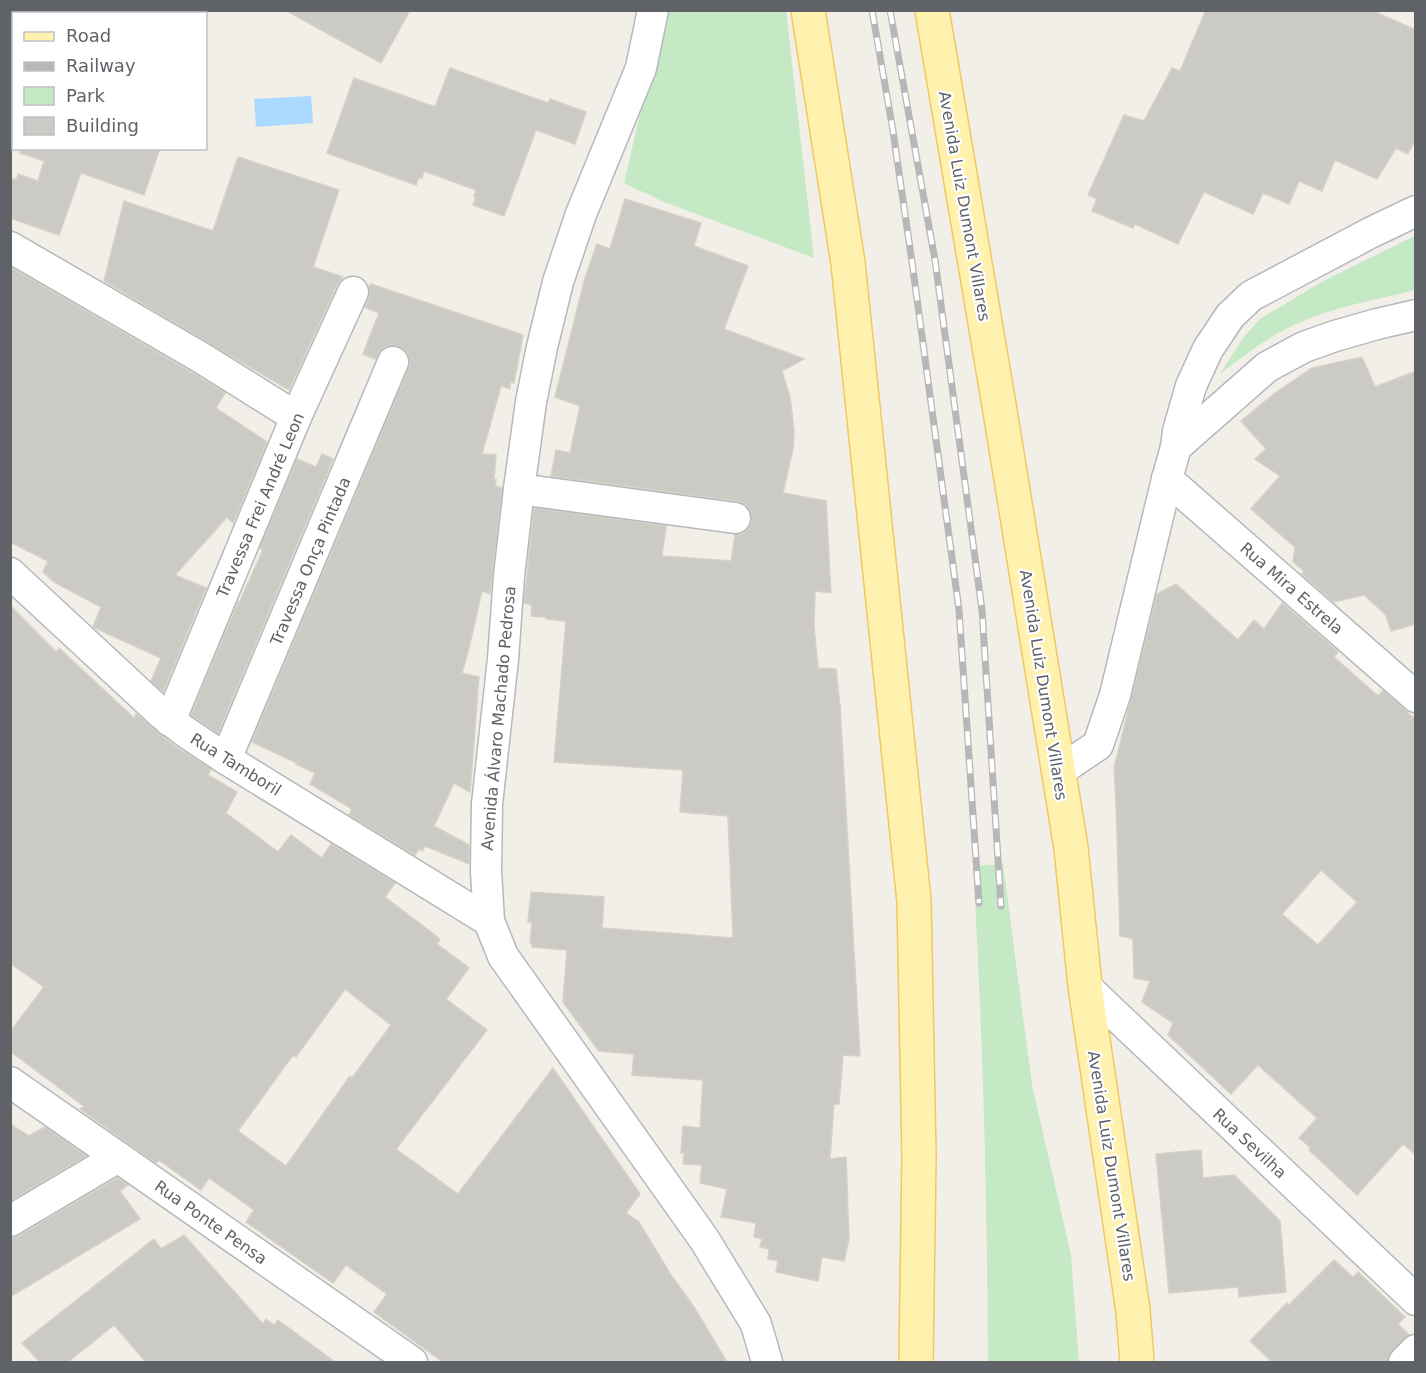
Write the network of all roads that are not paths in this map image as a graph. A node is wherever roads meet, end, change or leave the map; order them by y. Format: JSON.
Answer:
{"nodes":[{"id":1,"x":652,"y":10,"type":"edge"},
{"id":2,"x":808,"y":10,"type":"edge"},
{"id":3,"x":932,"y":10,"type":"edge"},
{"id":4,"x":1416,"y":211,"type":"edge"},
{"id":5,"x":10,"y":247,"type":"edge"},
{"id":6,"x":353,"y":292,"type":"dead end"},
{"id":7,"x":1416,"y":315,"type":"edge"},
{"id":8,"x":393,"y":362,"type":"dead end"},
{"id":9,"x":296,"y":417,"type":"junction"},
{"id":10,"x":1176,"y":447,"type":"junction"},
{"id":11,"x":1167,"y":479,"type":"junction"},
{"id":12,"x":519,"y":489,"type":"junction"},
{"id":13,"x":735,"y":518,"type":"dead end"},
{"id":14,"x":10,"y":573,"type":"edge"},
{"id":15,"x":1416,"y":697,"type":"edge"},
{"id":16,"x":170,"y":721,"type":"junction"},
{"id":17,"x":226,"y":759,"type":"junction"},
{"id":18,"x":1058,"y":772,"type":"junction"},
{"id":19,"x":489,"y":921,"type":"junction"},
{"id":20,"x":1085,"y":986,"type":"junction"},
{"id":21,"x":10,"y":1082,"type":"edge"},
{"id":22,"x":118,"y":1157,"type":"junction"},
{"id":23,"x":10,"y":1221,"type":"edge"},
{"id":24,"x":1415,"y":1298,"type":"edge"},
{"id":25,"x":1416,"y":1350,"type":"edge"},
{"id":26,"x":412,"y":1362,"type":"edge"},
{"id":27,"x":767,"y":1362,"type":"edge"},
{"id":28,"x":916,"y":1362,"type":"edge"},
{"id":29,"x":1137,"y":1362,"type":"edge"},
{"id":30,"x":1404,"y":1362,"type":"edge"}],
"edges":[{"from":1,"to":12,"type":"street","name":"Avenida Álvaro Machado Pedrosa"},
{"from":2,"to":28,"type":"main road"},
{"from":3,"to":18,"type":"main road","name":"Avenida Luiz Dumont Villares"},
{"from":4,"to":10,"type":"street"},
{"from":5,"to":9,"type":"street"},
{"from":6,"to":9,"type":"street","name":"Travessa Frei André Leon"},
{"from":7,"to":10,"type":"street"},
{"from":8,"to":17,"type":"street","name":"Travessa Onça Pintada"},
{"from":9,"to":16,"type":"street","name":"Travessa Frei André Leon"},
{"from":10,"to":11,"type":"street"},
{"from":11,"to":15,"type":"street","name":"Rua Mira Estrela"},
{"from":11,"to":18,"type":"street"},
{"from":12,"to":13,"type":"street"},
{"from":12,"to":19,"type":"street","name":"Avenida Álvaro Machado Pedrosa"},
{"from":14,"to":16,"type":"street","name":"Rua Tamboril"},
{"from":16,"to":17,"type":"street","name":"Rua Tamboril"},
{"from":17,"to":19,"type":"street","name":"Rua Tamboril"},
{"from":18,"to":20,"type":"main road","name":"Avenida Luiz Dumont Villares"},
{"from":19,"to":27,"type":"street","name":"Avenida Álvaro Machado Pedrosa"},
{"from":20,"to":24,"type":"street","name":"Rua Sevilha"},
{"from":20,"to":29,"type":"main road","name":"Avenida Luiz Dumont Villares"},
{"from":21,"to":22,"type":"street","name":"Rua Ponte Pensa"},
{"from":22,"to":23,"type":"street"},
{"from":22,"to":26,"type":"street","name":"Rua Ponte Pensa"},
{"from":25,"to":30,"type":"street"}]}
